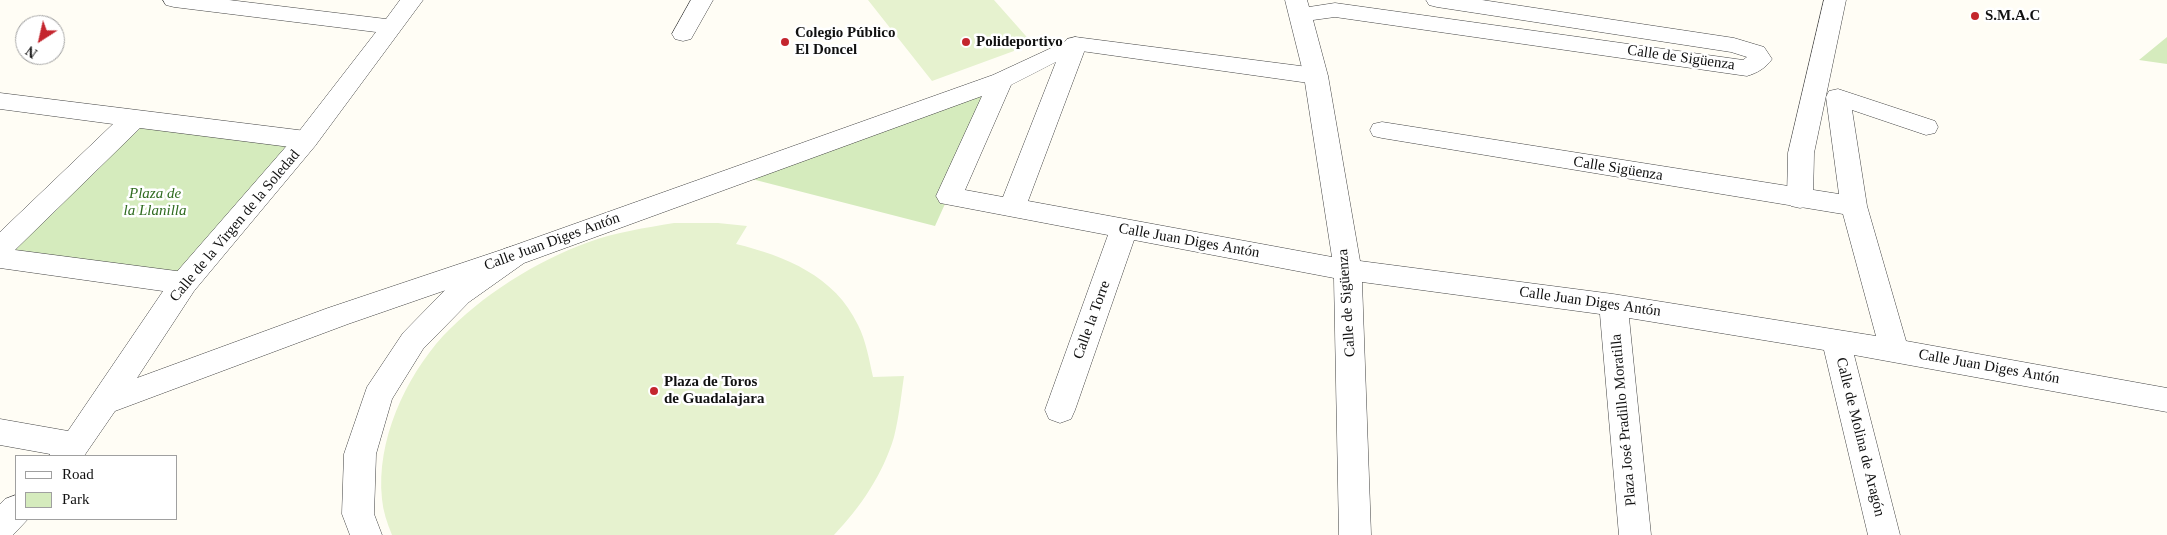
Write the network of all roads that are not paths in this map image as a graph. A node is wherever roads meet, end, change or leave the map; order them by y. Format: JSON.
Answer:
{"nodes":[{"id":1,"x":174,"y":0,"type":"edge"},
{"id":2,"x":412,"y":0,"type":"edge"},
{"id":3,"x":702,"y":0,"type":"edge"},
{"id":4,"x":1437,"y":0,"type":"edge"},
{"id":5,"x":1835,"y":0,"type":"edge"},
{"id":6,"x":1299,"y":7,"type":"edge"},
{"id":7,"x":391,"y":28,"type":"junction"},
{"id":8,"x":683,"y":34,"type":"dead end"},
{"id":9,"x":1075,"y":44,"type":"junction"},
{"id":10,"x":1316,"y":76,"type":"junction"},
{"id":11,"x":1001,"y":80,"type":"junction"},
{"id":12,"x":0,"y":101,"type":"edge"},
{"id":13,"x":134,"y":119,"type":"junction"},
{"id":14,"x":1926,"y":126,"type":"dead end"},
{"id":15,"x":1382,"y":130,"type":"dead end"},
{"id":16,"x":306,"y":140,"type":"junction"},
{"id":17,"x":1800,"y":199,"type":"junction"},
{"id":18,"x":1854,"y":206,"type":"junction"},
{"id":19,"x":1012,"y":208,"type":"junction"},
{"id":20,"x":1124,"y":229,"type":"junction"},
{"id":21,"x":0,"y":248,"type":"edge"},
{"id":22,"x":514,"y":256,"type":"junction"},
{"id":23,"x":0,"y":258,"type":"edge"},
{"id":24,"x":1348,"y":270,"type":"junction"},
{"id":25,"x":184,"y":283,"type":"junction"},
{"id":26,"x":1613,"y":305,"type":"junction"},
{"id":27,"x":1836,"y":340,"type":"junction"},
{"id":28,"x":1894,"y":350,"type":"junction"},
{"id":29,"x":2167,"y":400,"type":"edge"},
{"id":30,"x":104,"y":402,"type":"junction"},
{"id":31,"x":1060,"y":410,"type":"dead end"},
{"id":32,"x":0,"y":432,"type":"edge"},
{"id":33,"x":70,"y":451,"type":"edge"},
{"id":34,"x":15,"y":510,"type":"edge"},
{"id":35,"x":0,"y":526,"type":"edge"},
{"id":36,"x":366,"y":535,"type":"edge"},
{"id":37,"x":1355,"y":535,"type":"edge"},
{"id":38,"x":1635,"y":535,"type":"edge"},
{"id":39,"x":1884,"y":535,"type":"edge"}],
"edges":[{"from":1,"to":7,"type":"street"},
{"from":2,"to":7,"type":"street","name":"Calle de la Virgen de la Soledad"},
{"from":3,"to":8,"type":"street"},
{"from":4,"to":6,"type":"street","name":"Calle de Sigüenza"},
{"from":5,"to":17,"type":"street"},
{"from":6,"to":10,"type":"street","name":"Calle de Sigüenza"},
{"from":7,"to":16,"type":"street","name":"Calle de la Virgen de la Soledad"},
{"from":9,"to":10,"type":"street"},
{"from":9,"to":11,"type":"street","name":"Calle Juan Diges Antón"},
{"from":9,"to":19,"type":"street"},
{"from":10,"to":24,"type":"street","name":"Calle de Sigüenza"},
{"from":11,"to":19,"type":"street","name":"Calle Juan Diges Antón"},
{"from":11,"to":22,"type":"street","name":"Calle Juan Diges Antón"},
{"from":12,"to":13,"type":"street"},
{"from":13,"to":16,"type":"street"},
{"from":13,"to":21,"type":"street"},
{"from":14,"to":18,"type":"street"},
{"from":15,"to":17,"type":"street","name":"Calle Sigüenza"},
{"from":16,"to":25,"type":"street","name":"Calle de la Virgen de la Soledad"},
{"from":17,"to":18,"type":"street","name":"Calle Sigüenza"},
{"from":18,"to":28,"type":"street"},
{"from":19,"to":20,"type":"street","name":"Calle Juan Diges Antón"},
{"from":20,"to":24,"type":"street","name":"Calle Juan Diges Antón"},
{"from":20,"to":31,"type":"street","name":"Calle la Torre"},
{"from":22,"to":30,"type":"street","name":"Calle Juan Diges Antón"},
{"from":22,"to":36,"type":"street"},
{"from":23,"to":25,"type":"street"},
{"from":24,"to":26,"type":"street","name":"Calle Juan Diges Antón"},
{"from":24,"to":37,"type":"street","name":"Calle de Sigüenza"},
{"from":25,"to":30,"type":"street","name":"Calle de la Virgen de la Soledad"},
{"from":26,"to":27,"type":"street","name":"Calle Juan Diges Antón"},
{"from":26,"to":38,"type":"street","name":"Plaza José Pradillo Moratilla"},
{"from":27,"to":28,"type":"street","name":"Calle Juan Diges Antón"},
{"from":27,"to":39,"type":"street","name":"Calle de Molina de Aragón"},
{"from":28,"to":29,"type":"street","name":"Calle Juan Diges Antón"},
{"from":30,"to":33,"type":"street","name":"Calle de la Virgen de la Soledad"},
{"from":32,"to":33,"type":"street"},
{"from":34,"to":35,"type":"street"}]}
